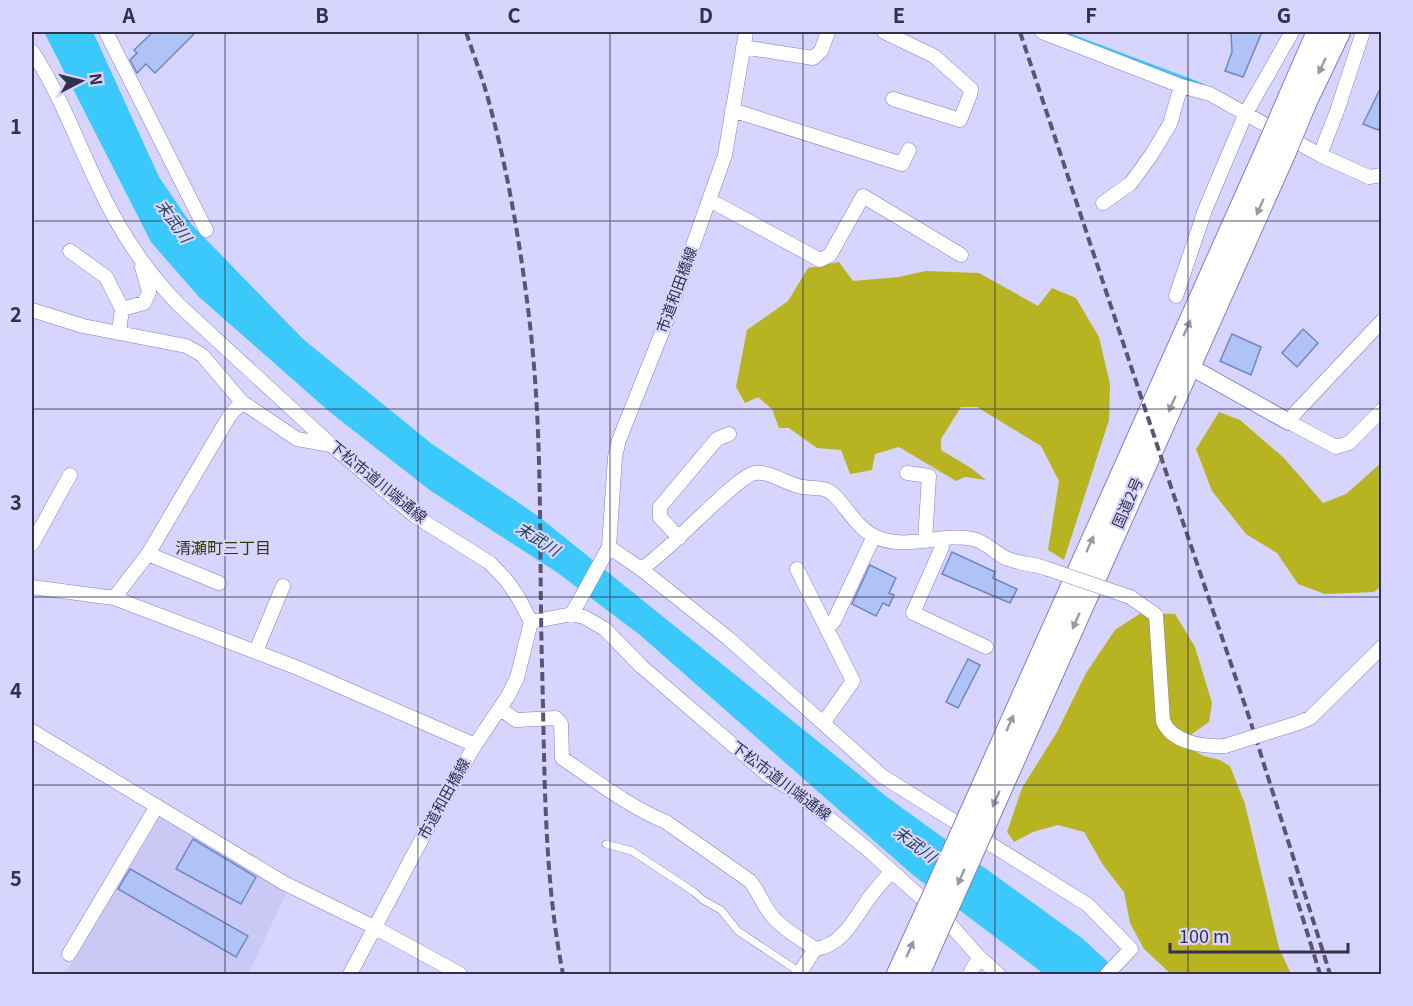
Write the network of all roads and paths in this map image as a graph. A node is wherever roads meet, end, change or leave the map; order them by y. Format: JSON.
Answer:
{"nodes":[{"id":1,"x":106,"y":32,"type":"edge"},
{"id":2,"x":746,"y":32,"type":"edge"},
{"id":3,"x":828,"y":32,"type":"edge"},
{"id":4,"x":884,"y":32,"type":"edge"},
{"id":5,"x":1042,"y":32,"type":"edge"},
{"id":6,"x":1292,"y":32,"type":"edge"},
{"id":7,"x":1318,"y":32,"type":"edge"},
{"id":8,"x":1339,"y":32,"type":"edge"},
{"id":9,"x":1363,"y":32,"type":"edge"},
{"id":10,"x":743,"y":47,"type":"junction"},
{"id":11,"x":32,"y":51,"type":"edge"},
{"id":12,"x":1181,"y":86,"type":"junction"},
{"id":13,"x":1298,"y":98,"type":"junction"},
{"id":14,"x":893,"y":99,"type":"dead end"},
{"id":15,"x":1248,"y":109,"type":"junction"},
{"id":16,"x":732,"y":110,"type":"junction"},
{"id":17,"x":909,"y":150,"type":"dead end"},
{"id":18,"x":1320,"y":154,"type":"junction"},
{"id":19,"x":1375,"y":176,"type":"edge"},
{"id":20,"x":708,"y":202,"type":"junction"},
{"id":21,"x":1103,"y":203,"type":"dead end"},
{"id":22,"x":206,"y":230,"type":"dead end"},
{"id":23,"x":70,"y":251,"type":"dead end"},
{"id":24,"x":961,"y":255,"type":"dead end"},
{"id":25,"x":140,"y":261,"type":"junction"},
{"id":26,"x":1176,"y":296,"type":"dead end"},
{"id":27,"x":122,"y":309,"type":"junction"},
{"id":28,"x":32,"y":310,"type":"edge"},
{"id":29,"x":1382,"y":321,"type":"edge"},
{"id":30,"x":119,"y":332,"type":"junction"},
{"id":31,"x":1181,"y":362,"type":"junction"},
{"id":32,"x":242,"y":402,"type":"junction"},
{"id":33,"x":1382,"y":410,"type":"edge"},
{"id":34,"x":1289,"y":422,"type":"junction"},
{"id":35,"x":729,"y":434,"type":"dead end"},
{"id":36,"x":331,"y":445,"type":"junction"},
{"id":37,"x":907,"y":473,"type":"dead end"},
{"id":38,"x":70,"y":475,"type":"dead end"},
{"id":39,"x":35,"y":528,"type":"edge"},
{"id":40,"x":874,"y":536,"type":"junction"},
{"id":41,"x":679,"y":538,"type":"junction"},
{"id":42,"x":941,"y":539,"type":"junction"},
{"id":43,"x":925,"y":541,"type":"junction"},
{"id":44,"x":32,"y":544,"type":"edge"},
{"id":45,"x":605,"y":553,"type":"junction"},
{"id":46,"x":148,"y":554,"type":"junction"},
{"id":47,"x":641,"y":569,"type":"junction"},
{"id":48,"x":797,"y":569,"type":"dead end"},
{"id":49,"x":219,"y":583,"type":"dead end"},
{"id":50,"x":284,"y":585,"type":"dead end"},
{"id":51,"x":32,"y":587,"type":"edge"},
{"id":52,"x":114,"y":598,"type":"junction"},
{"id":53,"x":573,"y":609,"type":"junction"},
{"id":54,"x":531,"y":622,"type":"junction"},
{"id":55,"x":828,"y":628,"type":"junction"},
{"id":56,"x":986,"y":647,"type":"dead end"},
{"id":57,"x":1382,"y":647,"type":"edge"},
{"id":58,"x":255,"y":651,"type":"junction"},
{"id":59,"x":500,"y":709,"type":"junction"},
{"id":60,"x":824,"y":722,"type":"junction"},
{"id":61,"x":32,"y":731,"type":"edge"},
{"id":62,"x":474,"y":745,"type":"junction"},
{"id":63,"x":157,"y":806,"type":"junction"},
{"id":64,"x":606,"y":844,"type":"dead end"},
{"id":65,"x":891,"y":872,"type":"junction"},
{"id":66,"x":374,"y":927,"type":"junction"},
{"id":67,"x":928,"y":931,"type":"junction"},
{"id":68,"x":815,"y":949,"type":"junction"},
{"id":69,"x":69,"y":954,"type":"dead end"},
{"id":70,"x":980,"y":958,"type":"junction"},
{"id":71,"x":800,"y":974,"type":"edge"},
{"id":72,"x":350,"y":975,"type":"edge"},
{"id":73,"x":460,"y":975,"type":"edge"},
{"id":74,"x":898,"y":975,"type":"edge"},
{"id":75,"x":918,"y":975,"type":"edge"},
{"id":76,"x":970,"y":975,"type":"edge"},
{"id":77,"x":998,"y":975,"type":"edge"},
{"id":78,"x":1107,"y":975,"type":"edge"}],
"edges":[{"from":1,"to":22,"type":"street"},
{"from":2,"to":10,"type":"street","name":"市道和田橋線"},
{"from":3,"to":10,"type":"street"},
{"from":4,"to":14,"type":"street"},
{"from":5,"to":12,"type":"street"},
{"from":6,"to":15,"type":"street"},
{"from":7,"to":13,"type":"highway","name":"国道2号"},
{"from":8,"to":13,"type":"highway","name":"国道2号","one_way":true},
{"from":9,"to":18,"type":"street"},
{"from":10,"to":16,"type":"street","name":"市道和田橋線"},
{"from":11,"to":25,"type":"street","name":"下松市道川端通線"},
{"from":12,"to":15,"type":"street"},
{"from":12,"to":21,"type":"street"},
{"from":13,"to":31,"type":"highway","name":"国道2号","bridge":true},
{"from":15,"to":18,"type":"street"},
{"from":15,"to":26,"type":"street"},
{"from":16,"to":17,"type":"street"},
{"from":16,"to":20,"type":"street","name":"市道和田橋線"},
{"from":18,"to":19,"type":"street"},
{"from":20,"to":24,"type":"street"},
{"from":20,"to":45,"type":"street","name":"市道和田橋線"},
{"from":23,"to":27,"type":"street"},
{"from":25,"to":27,"type":"street"},
{"from":25,"to":36,"type":"street","name":"下松市道川端通線"},
{"from":27,"to":30,"type":"street"},
{"from":28,"to":30,"type":"street"},
{"from":29,"to":34,"type":"street"},
{"from":30,"to":32,"type":"street"},
{"from":31,"to":34,"type":"street"},
{"from":31,"to":67,"type":"highway","name":"国道2号","bridge":true},
{"from":32,"to":36,"type":"street"},
{"from":32,"to":46,"type":"street"},
{"from":33,"to":34,"type":"street"},
{"from":35,"to":41,"type":"street"},
{"from":36,"to":54,"type":"street","name":"下松市道川端通線"},
{"from":37,"to":43,"type":"street"},
{"from":38,"to":39,"type":"street"},
{"from":39,"to":44,"type":"street"},
{"from":40,"to":41,"type":"street"},
{"from":40,"to":43,"type":"street"},
{"from":40,"to":55,"type":"street"},
{"from":41,"to":47,"type":"street"},
{"from":42,"to":43,"type":"street"},
{"from":42,"to":56,"type":"street"},
{"from":42,"to":57,"type":"street","bridge":true},
{"from":45,"to":47,"type":"street"},
{"from":45,"to":53,"type":"street"},
{"from":46,"to":49,"type":"street"},
{"from":46,"to":52,"type":"street"},
{"from":47,"to":60,"type":"street"},
{"from":48,"to":55,"type":"street"},
{"from":50,"to":58,"type":"street"},
{"from":51,"to":52,"type":"street"},
{"from":52,"to":58,"type":"street"},
{"from":53,"to":54,"type":"street"},
{"from":53,"to":65,"type":"street","name":"下松市道川端通線"},
{"from":54,"to":59,"type":"street","name":"市道和田橋線"},
{"from":55,"to":60,"type":"street"},
{"from":58,"to":62,"type":"street"},
{"from":59,"to":62,"type":"street","name":"市道和田橋線"},
{"from":59,"to":68,"type":"street"},
{"from":60,"to":78,"type":"street"},
{"from":61,"to":63,"type":"street"},
{"from":62,"to":66,"type":"street","name":"市道和田橋線"},
{"from":63,"to":66,"type":"street"},
{"from":63,"to":69,"type":"street"},
{"from":64,"to":71,"type":"lane"},
{"from":65,"to":68,"type":"street"},
{"from":65,"to":70,"type":"street","name":"下松市道川端通線"},
{"from":66,"to":72,"type":"street","name":"市道和田橋線"},
{"from":66,"to":73,"type":"street"},
{"from":74,"to":67,"type":"highway","name":"国道2号","one_way":true},
{"from":67,"to":75,"type":"highway","name":"国道2号"},
{"from":68,"to":71,"type":"street"},
{"from":70,"to":76,"type":"street"},
{"from":70,"to":77,"type":"street","name":"下松市道川端通線"}]}
